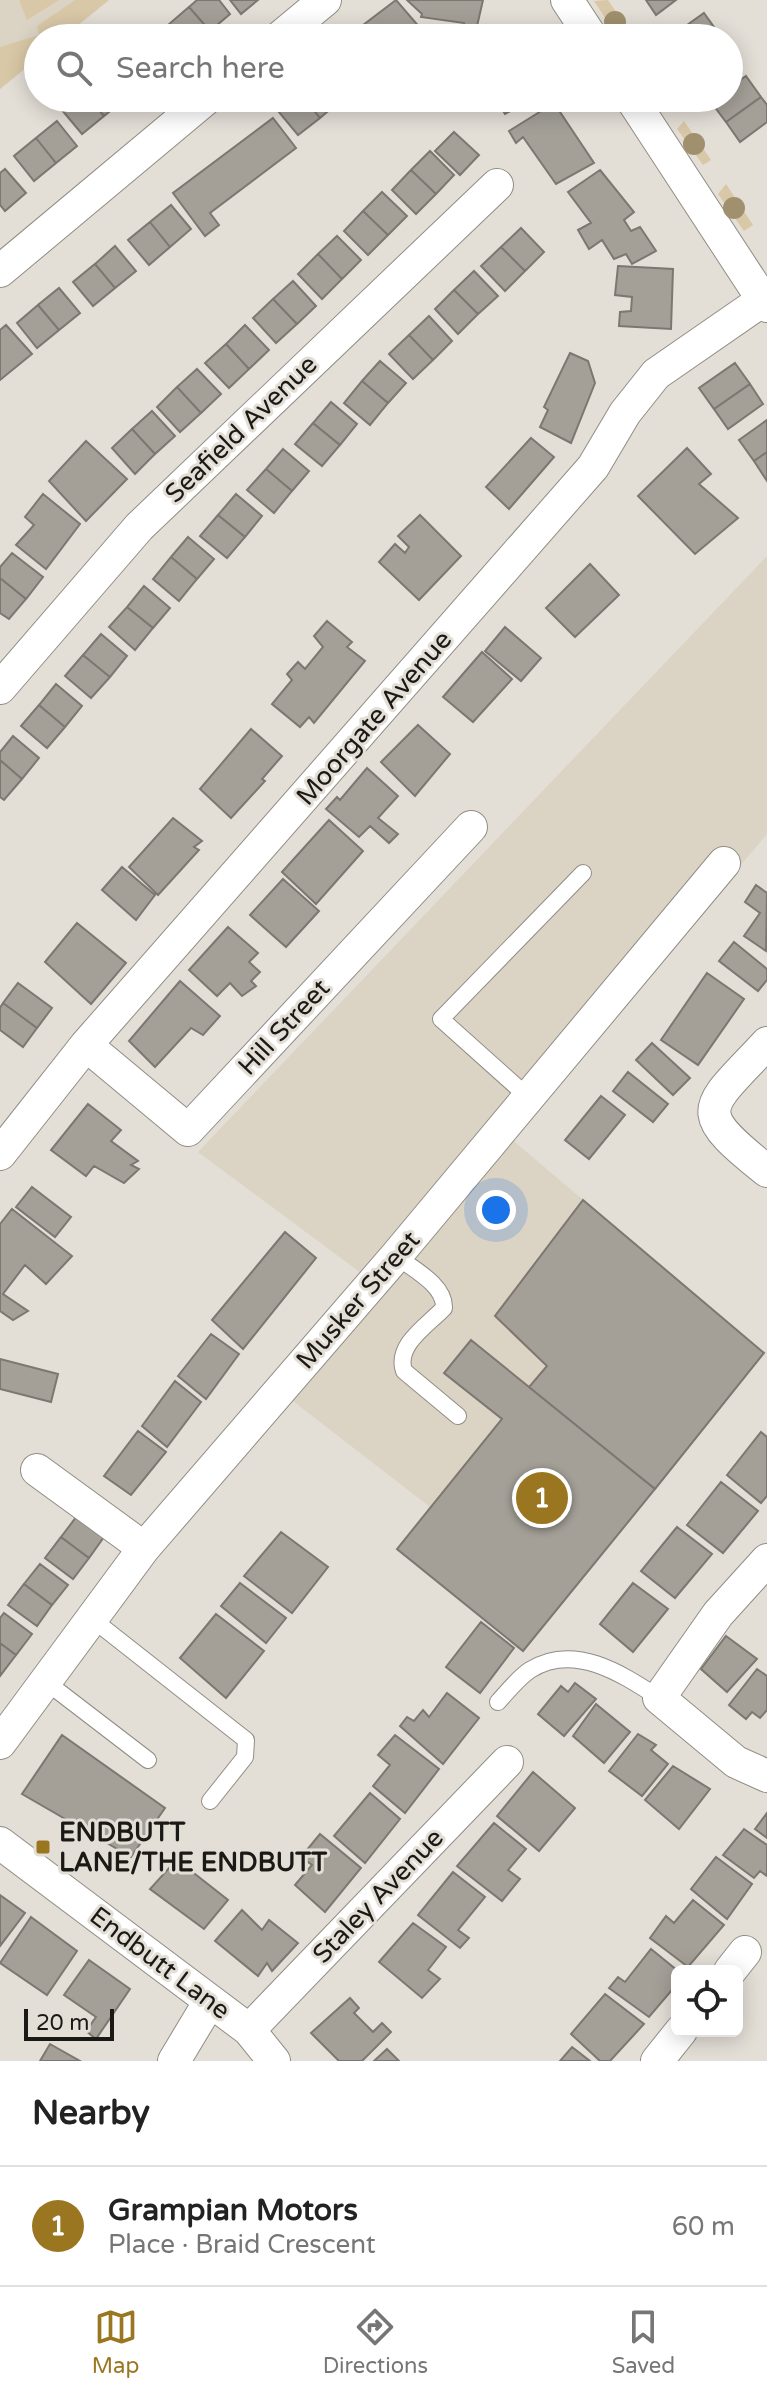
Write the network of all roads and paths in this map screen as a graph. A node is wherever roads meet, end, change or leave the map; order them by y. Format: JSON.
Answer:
{"nodes":[{"id":1,"x":325,"y":0,"type":"edge"},
{"id":2,"x":567,"y":0,"type":"edge"},
{"id":3,"x":296,"y":24,"type":"edge"},
{"id":4,"x":583,"y":24,"type":"edge"},
{"id":5,"x":190,"y":112,"type":"edge"},
{"id":6,"x":640,"y":112,"type":"edge"},
{"id":7,"x":497,"y":185,"type":"dead end"},
{"id":8,"x":0,"y":271,"type":"edge"},
{"id":9,"x":765,"y":303,"type":"edge"},
{"id":10,"x":0,"y":688,"type":"edge"},
{"id":11,"x":471,"y":827,"type":"dead end"},
{"id":12,"x":724,"y":863,"type":"dead end"},
{"id":13,"x":583,"y":873,"type":"dead end"},
{"id":14,"x":767,"y":1043,"type":"edge"},
{"id":15,"x":86,"y":1045,"type":"junction"},
{"id":16,"x":528,"y":1097,"type":"junction"},
{"id":17,"x":0,"y":1154,"type":"edge"},
{"id":18,"x":767,"y":1171,"type":"edge"},
{"id":19,"x":396,"y":1256,"type":"junction"},
{"id":20,"x":458,"y":1416,"type":"dead end"},
{"id":21,"x":37,"y":1470,"type":"dead end"},
{"id":22,"x":144,"y":1548,"type":"junction"},
{"id":23,"x":767,"y":1560,"type":"edge"},
{"id":24,"x":91,"y":1618,"type":"junction"},
{"id":25,"x":45,"y":1681,"type":"junction"},
{"id":26,"x":659,"y":1698,"type":"junction"},
{"id":27,"x":498,"y":1702,"type":"dead end"},
{"id":28,"x":0,"y":1743,"type":"edge"},
{"id":29,"x":148,"y":1760,"type":"dead end"},
{"id":30,"x":507,"y":1762,"type":"dead end"},
{"id":31,"x":767,"y":1776,"type":"edge"},
{"id":32,"x":210,"y":1801,"type":"dead end"},
{"id":33,"x":0,"y":1843,"type":"edge"},
{"id":34,"x":210,"y":2001,"type":"junction"},
{"id":35,"x":249,"y":2030,"type":"junction"},
{"id":36,"x":676,"y":2037,"type":"edge"},
{"id":37,"x":174,"y":2061,"type":"edge"},
{"id":38,"x":274,"y":2061,"type":"edge"},
{"id":39,"x":657,"y":2061,"type":"edge"}],
"edges":[{"from":1,"to":3,"type":"street"},
{"from":2,"to":4,"type":"street"},
{"from":5,"to":8,"type":"street"},
{"from":6,"to":9,"type":"street"},
{"from":7,"to":10,"type":"street","name":"Seafield Avenue"},
{"from":9,"to":15,"type":"street","name":"Moorgate Avenue"},
{"from":11,"to":15,"type":"street","name":"Hill Street"},
{"from":12,"to":16,"type":"street","name":"Musker Street"},
{"from":13,"to":16,"type":"lane"},
{"from":14,"to":18,"type":"street"},
{"from":15,"to":17,"type":"street","name":"Moorgate Avenue"},
{"from":16,"to":19,"type":"street","name":"Musker Street"},
{"from":19,"to":20,"type":"lane"},
{"from":19,"to":22,"type":"street","name":"Musker Street"},
{"from":21,"to":22,"type":"street"},
{"from":22,"to":24,"type":"street","name":"Musker Street"},
{"from":23,"to":26,"type":"street"},
{"from":24,"to":25,"type":"street","name":"Musker Street"},
{"from":24,"to":32,"type":"lane"},
{"from":25,"to":28,"type":"street","name":"Musker Street"},
{"from":25,"to":29,"type":"lane"},
{"from":26,"to":27,"type":"lane"},
{"from":26,"to":31,"type":"street"},
{"from":30,"to":35,"type":"street","name":"Staley Avenue"},
{"from":33,"to":34,"type":"street","name":"Endbutt Lane"},
{"from":34,"to":35,"type":"street","name":"Endbutt Lane"},
{"from":34,"to":37,"type":"street"},
{"from":35,"to":38,"type":"street","name":"Endbutt Lane"},
{"from":36,"to":39,"type":"street"}]}
